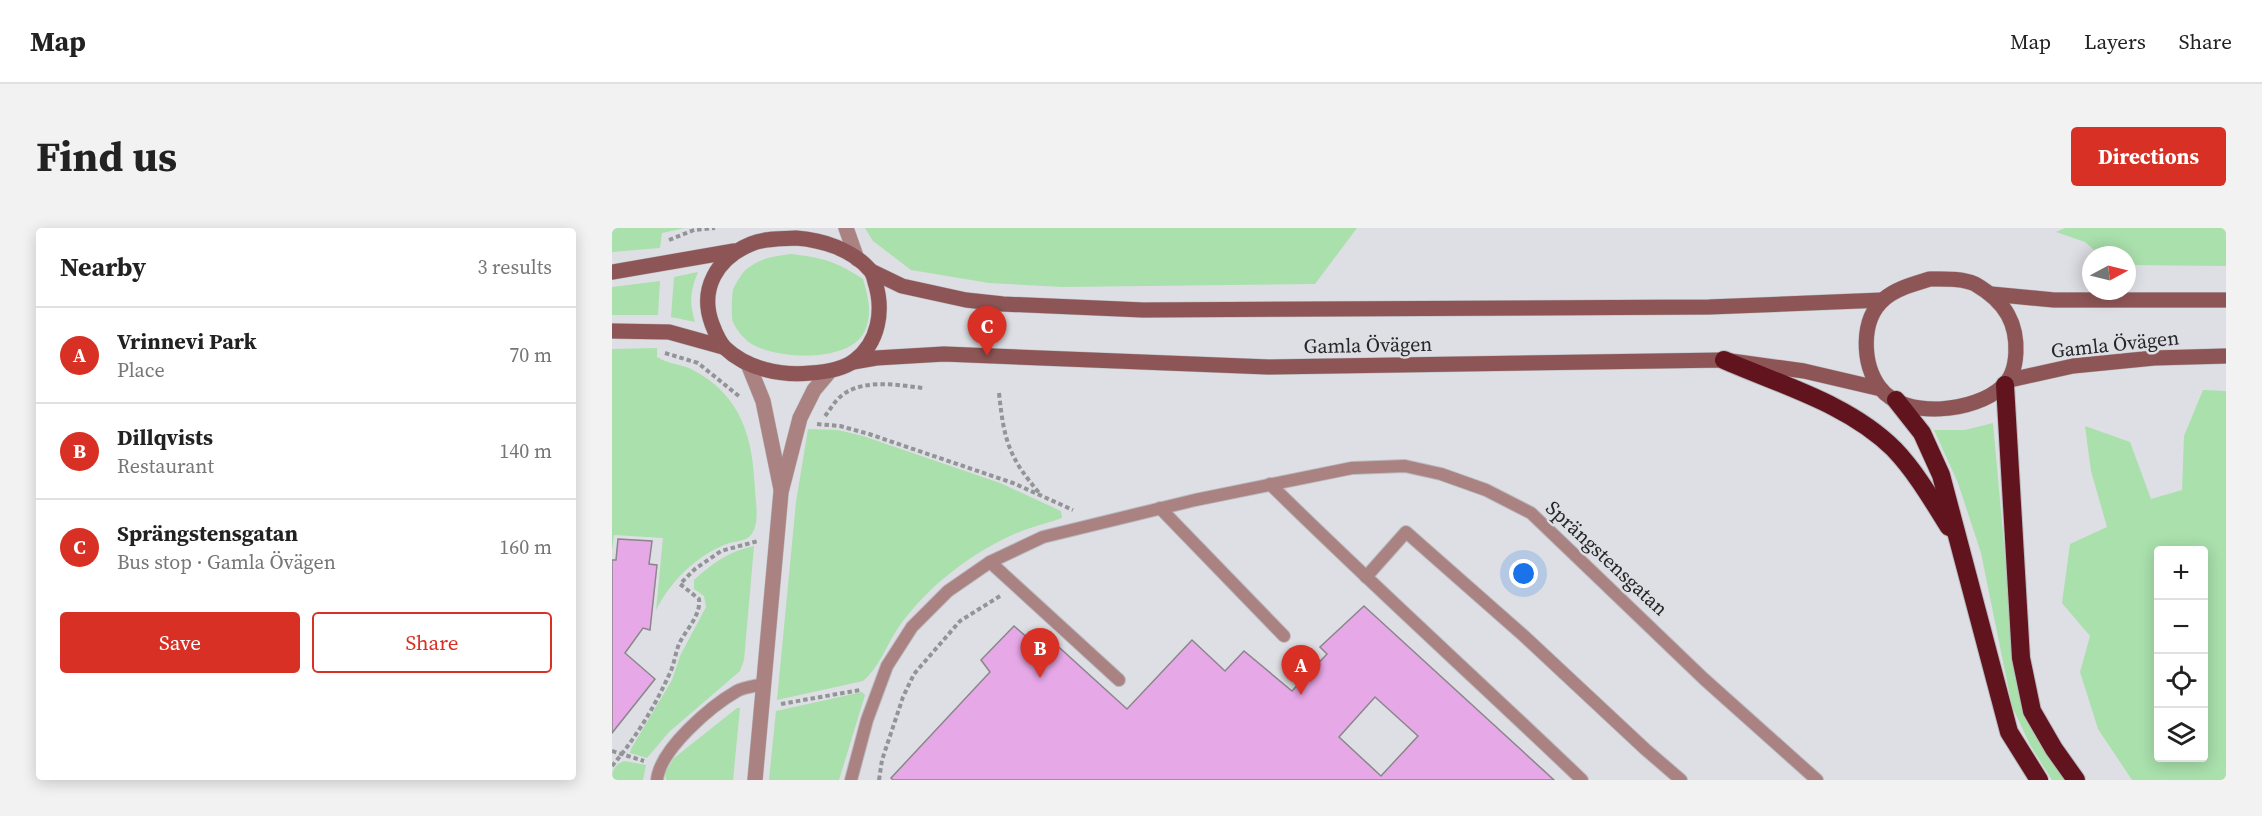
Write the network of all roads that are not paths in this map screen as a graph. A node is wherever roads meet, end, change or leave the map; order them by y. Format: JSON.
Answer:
{"nodes":[{"id":1,"x":846,"y":228,"type":"edge"},
{"id":2,"x":766,"y":234,"type":"edge"},
{"id":3,"x":737,"y":251,"type":"junction"},
{"id":4,"x":857,"y":259,"type":"junction"},
{"id":5,"x":871,"y":271,"type":"junction"},
{"id":6,"x":612,"y":272,"type":"edge"},
{"id":7,"x":1991,"y":294,"type":"junction"},
{"id":8,"x":1883,"y":300,"type":"junction"},
{"id":9,"x":2226,"y":300,"type":"edge"},
{"id":10,"x":612,"y":331,"type":"edge"},
{"id":11,"x":723,"y":346,"type":"junction"},
{"id":12,"x":2226,"y":356,"type":"edge"},
{"id":13,"x":1724,"y":360,"type":"junction"},
{"id":14,"x":853,"y":362,"type":"junction"},
{"id":15,"x":748,"y":364,"type":"junction"},
{"id":16,"x":830,"y":370,"type":"junction"},
{"id":17,"x":2008,"y":382,"type":"junction"},
{"id":18,"x":1881,"y":389,"type":"junction"},
{"id":19,"x":1896,"y":400,"type":"junction"},
{"id":20,"x":1270,"y":484,"type":"junction"},
{"id":21,"x":781,"y":492,"type":"junction"},
{"id":22,"x":1160,"y":508,"type":"junction"},
{"id":23,"x":1959,"y":543,"type":"junction"},
{"id":24,"x":990,"y":562,"type":"junction"},
{"id":25,"x":1366,"y":577,"type":"junction"},
{"id":26,"x":1284,"y":636,"type":"dead end"},
{"id":27,"x":1119,"y":680,"type":"dead end"},
{"id":28,"x":765,"y":684,"type":"junction"},
{"id":29,"x":657,"y":780,"type":"edge"},
{"id":30,"x":755,"y":780,"type":"edge"},
{"id":31,"x":851,"y":780,"type":"edge"},
{"id":32,"x":1582,"y":780,"type":"edge"},
{"id":33,"x":1681,"y":780,"type":"edge"},
{"id":34,"x":1817,"y":780,"type":"edge"},
{"id":35,"x":2038,"y":780,"type":"edge"},
{"id":36,"x":2076,"y":780,"type":"edge"}],
"edges":[{"from":1,"to":4,"type":"street"},
{"from":2,"to":3,"type":"main road"},
{"from":2,"to":4,"type":"main road"},
{"from":3,"to":6,"type":"main road"},
{"from":3,"to":11,"type":"main road"},
{"from":4,"to":5,"type":"main road"},
{"from":5,"to":8,"type":"main road","name":"Gamla Övägen"},
{"from":5,"to":14,"type":"main road"},
{"from":7,"to":8,"type":"main road"},
{"from":7,"to":9,"type":"main road","name":"Gamla Övägen"},
{"from":7,"to":17,"type":"main road"},
{"from":8,"to":18,"type":"main road"},
{"from":10,"to":11,"type":"main road"},
{"from":11,"to":15,"type":"main road"},
{"from":12,"to":17,"type":"main road","name":"Gamla Övägen"},
{"from":13,"to":14,"type":"main road","name":"Gamla Övägen"},
{"from":13,"to":18,"type":"main road","name":"Gamla Övägen"},
{"from":13,"to":23,"type":"highway"},
{"from":14,"to":16,"type":"main road"},
{"from":15,"to":16,"type":"main road"},
{"from":15,"to":21,"type":"street"},
{"from":16,"to":21,"type":"street"},
{"from":17,"to":19,"type":"main road"},
{"from":17,"to":36,"type":"highway"},
{"from":18,"to":19,"type":"main road"},
{"from":19,"to":23,"type":"highway"},
{"from":20,"to":22,"type":"lane","name":"Sprängstensgatan"},
{"from":20,"to":25,"type":"lane"},
{"from":20,"to":34,"type":"lane","name":"Sprängstensgatan"},
{"from":21,"to":28,"type":"street"},
{"from":22,"to":24,"type":"lane","name":"Sprängstensgatan"},
{"from":22,"to":26,"type":"lane"},
{"from":23,"to":35,"type":"highway"},
{"from":24,"to":27,"type":"lane"},
{"from":24,"to":31,"type":"lane","name":"Sprängstensgatan"},
{"from":25,"to":32,"type":"lane"},
{"from":25,"to":33,"type":"lane"},
{"from":28,"to":29,"type":"lane"},
{"from":28,"to":30,"type":"street"}]}
